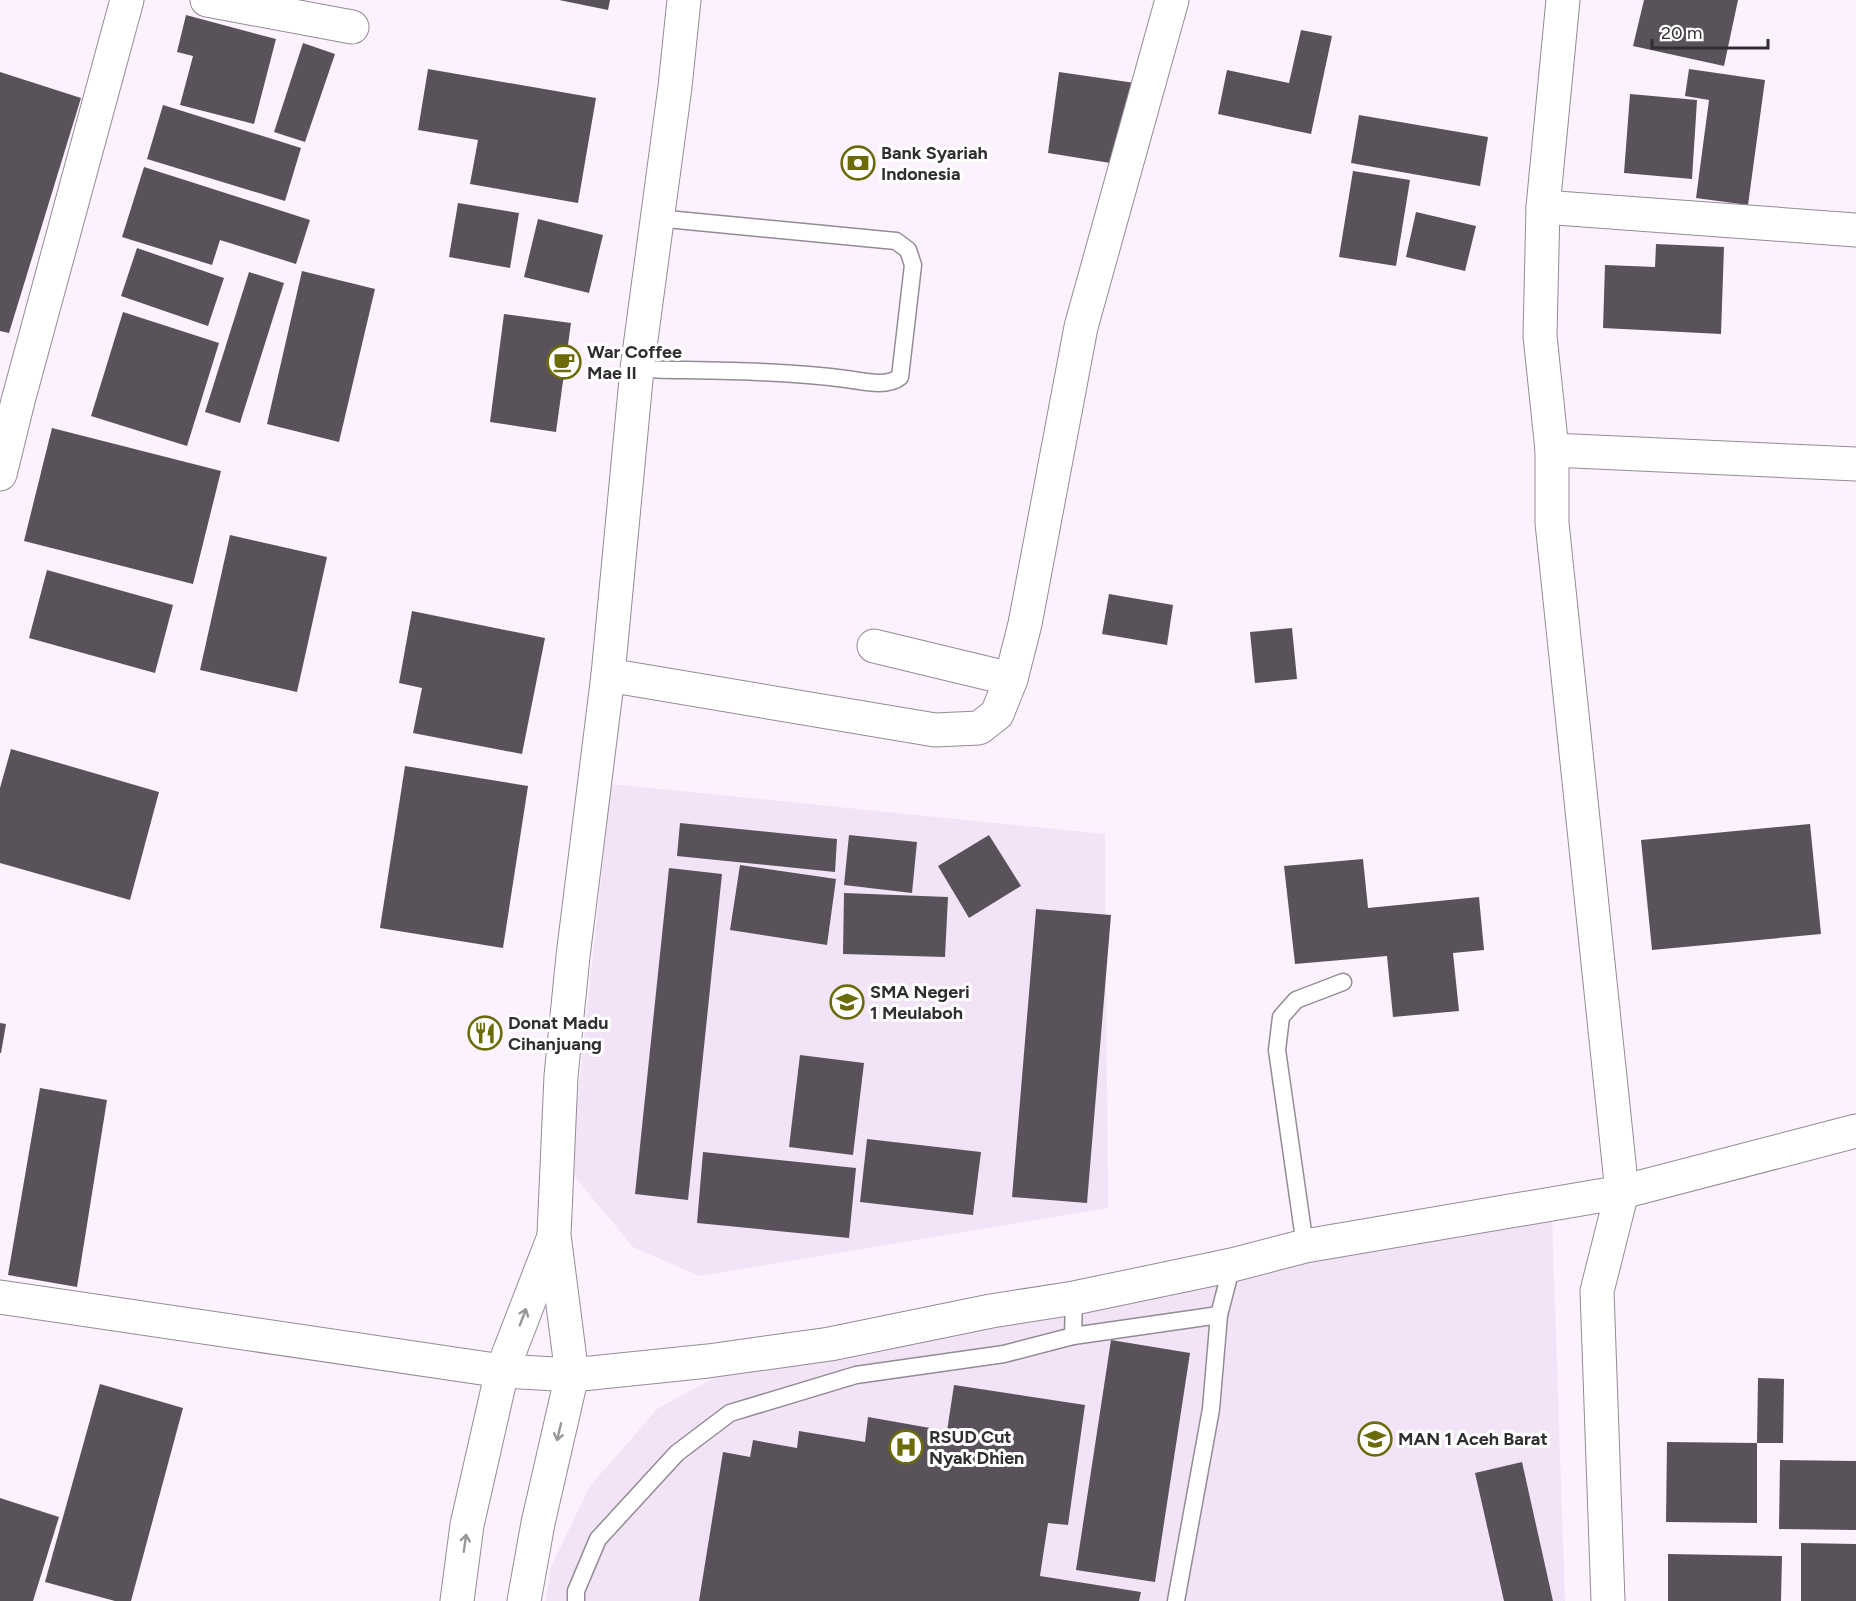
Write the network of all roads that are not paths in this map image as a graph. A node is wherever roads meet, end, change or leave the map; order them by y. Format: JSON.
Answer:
{"nodes":[{"id":1,"x":127,"y":0,"type":"edge"},
{"id":2,"x":207,"y":0,"type":"edge"},
{"id":3,"x":684,"y":0,"type":"edge"},
{"id":4,"x":1172,"y":0,"type":"edge"},
{"id":5,"x":1563,"y":0,"type":"edge"},
{"id":6,"x":352,"y":27,"type":"dead end"},
{"id":7,"x":1543,"y":207,"type":"junction"},
{"id":8,"x":656,"y":218,"type":"junction"},
{"id":9,"x":1856,"y":230,"type":"edge"},
{"id":10,"x":637,"y":369,"type":"junction"},
{"id":11,"x":9,"y":398,"type":"edge"},
{"id":12,"x":1552,"y":450,"type":"junction"},
{"id":13,"x":1856,"y":464,"type":"edge"},
{"id":14,"x":0,"y":474,"type":"edge"},
{"id":15,"x":874,"y":646,"type":"dead end"},
{"id":16,"x":608,"y":675,"type":"junction"},
{"id":17,"x":1011,"y":680,"type":"junction"},
{"id":18,"x":1343,"y":982,"type":"dead end"},
{"id":19,"x":1856,"y":1131,"type":"edge"},
{"id":20,"x":1622,"y":1192,"type":"junction"},
{"id":21,"x":554,"y":1235,"type":"junction"},
{"id":22,"x":1305,"y":1246,"type":"junction"},
{"id":23,"x":1232,"y":1265,"type":"junction"},
{"id":24,"x":0,"y":1298,"type":"edge"},
{"id":25,"x":1074,"y":1298,"type":"junction"},
{"id":26,"x":1219,"y":1315,"type":"junction"},
{"id":27,"x":1073,"y":1336,"type":"junction"},
{"id":28,"x":502,"y":1371,"type":"junction"},
{"id":29,"x":572,"y":1375,"type":"junction"},
{"id":30,"x":457,"y":1601,"type":"edge"},
{"id":31,"x":524,"y":1601,"type":"edge"},
{"id":32,"x":576,"y":1601,"type":"edge"},
{"id":33,"x":1176,"y":1601,"type":"edge"},
{"id":34,"x":1608,"y":1601,"type":"edge"}],
"edges":[{"from":1,"to":11,"type":"main road"},
{"from":2,"to":6,"type":"main road"},
{"from":3,"to":8,"type":"main road"},
{"from":4,"to":17,"type":"main road"},
{"from":5,"to":7,"type":"main road"},
{"from":7,"to":9,"type":"main road"},
{"from":7,"to":12,"type":"main road"},
{"from":8,"to":10,"type":"main road"},
{"from":8,"to":10,"type":"lane"},
{"from":10,"to":16,"type":"main road"},
{"from":11,"to":14,"type":"main road"},
{"from":12,"to":13,"type":"main road"},
{"from":12,"to":20,"type":"main road"},
{"from":15,"to":17,"type":"main road"},
{"from":16,"to":17,"type":"main road"},
{"from":16,"to":21,"type":"main road"},
{"from":18,"to":22,"type":"lane"},
{"from":19,"to":20,"type":"main road"},
{"from":20,"to":22,"type":"main road"},
{"from":20,"to":34,"type":"main road"},
{"from":28,"to":21,"type":"main road","one_way":true},
{"from":21,"to":29,"type":"main road"},
{"from":22,"to":23,"type":"main road"},
{"from":23,"to":25,"type":"main road"},
{"from":23,"to":26,"type":"lane"},
{"from":24,"to":28,"type":"main road"},
{"from":25,"to":27,"type":"lane"},
{"from":25,"to":29,"type":"main road"},
{"from":26,"to":27,"type":"lane"},
{"from":26,"to":33,"type":"lane"},
{"from":27,"to":32,"type":"lane"},
{"from":28,"to":29,"type":"main road"},
{"from":30,"to":28,"type":"main road","one_way":true},
{"from":29,"to":31,"type":"main road","one_way":true}]}
